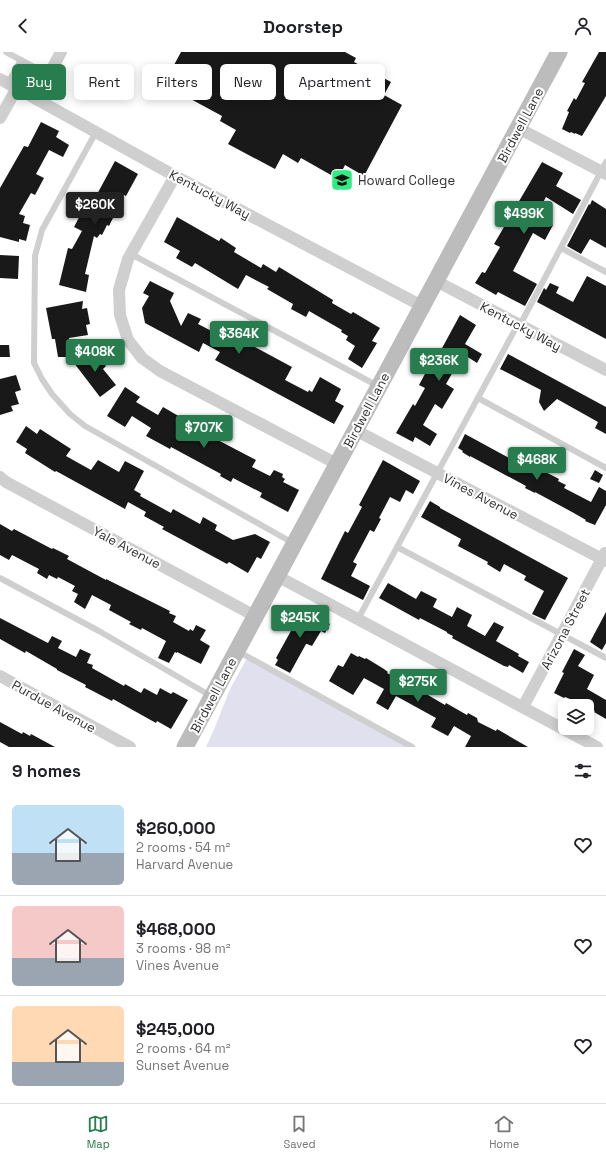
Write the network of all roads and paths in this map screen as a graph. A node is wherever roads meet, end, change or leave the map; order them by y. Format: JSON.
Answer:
{"nodes":[{"id":1,"x":6,"y":52,"type":"edge"},
{"id":2,"x":61,"y":52,"type":"edge"},
{"id":3,"x":559,"y":52,"type":"edge"},
{"id":4,"x":21,"y":60,"type":"junction"},
{"id":5,"x":28,"y":64,"type":"edge"},
{"id":6,"x":55,"y":64,"type":"edge"},
{"id":7,"x":8,"y":83,"type":"edge"},
{"id":8,"x":38,"y":100,"type":"edge"},
{"id":9,"x":0,"y":118,"type":"edge"},
{"id":10,"x":518,"y":128,"type":"junction"},
{"id":11,"x":96,"y":132,"type":"junction"},
{"id":12,"x":604,"y":169,"type":"edge"},
{"id":13,"x":175,"y":176,"type":"junction"},
{"id":14,"x":561,"y":248,"type":"junction"},
{"id":15,"x":131,"y":254,"type":"junction"},
{"id":16,"x":606,"y":272,"type":"edge"},
{"id":17,"x":436,"y":281,"type":"junction"},
{"id":18,"x":422,"y":306,"type":"junction"},
{"id":19,"x":519,"y":325,"type":"junction"},
{"id":20,"x":606,"y":370,"type":"edge"},
{"id":21,"x":379,"y":386,"type":"junction"},
{"id":22,"x":478,"y":398,"type":"junction"},
{"id":23,"x":355,"y":430,"type":"junction"},
{"id":24,"x":337,"y":464,"type":"junction"},
{"id":25,"x":606,"y":468,"type":"edge"},
{"id":26,"x":438,"y":474,"type":"junction"},
{"id":27,"x":0,"y":477,"type":"edge"},
{"id":28,"x":294,"y":544,"type":"junction"},
{"id":29,"x":398,"y":548,"type":"junction"},
{"id":30,"x":605,"y":557,"type":"edge"},
{"id":31,"x":277,"y":576,"type":"junction"},
{"id":32,"x":0,"y":578,"type":"edge"},
{"id":33,"x":256,"y":616,"type":"junction"},
{"id":34,"x":358,"y":619,"type":"junction"},
{"id":35,"x":562,"y":634,"type":"junction"},
{"id":36,"x":237,"y":651,"type":"junction"},
{"id":37,"x":606,"y":658,"type":"edge"},
{"id":38,"x":0,"y":676,"type":"edge"},
{"id":39,"x":212,"y":696,"type":"junction"},
{"id":40,"x":523,"y":707,"type":"junction"},
{"id":41,"x":130,"y":747,"type":"edge"},
{"id":42,"x":185,"y":747,"type":"edge"},
{"id":43,"x":412,"y":747,"type":"edge"},
{"id":44,"x":597,"y":747,"type":"edge"}],
"edges":[{"from":1,"to":4,"type":"lane"},
{"from":2,"to":6,"type":"street"},
{"from":3,"to":10,"type":"main road","name":"Birdwell Lane"},
{"from":4,"to":5,"type":"lane"},
{"from":4,"to":7,"type":"lane"},
{"from":7,"to":9,"type":"street"},
{"from":8,"to":11,"type":"street","name":"Kentucky Way"},
{"from":10,"to":12,"type":"street"},
{"from":10,"to":17,"type":"main road","name":"Birdwell Lane"},
{"from":11,"to":13,"type":"street","name":"Kentucky Way"},
{"from":11,"to":28,"type":"lane"},
{"from":12,"to":14,"type":"lane"},
{"from":13,"to":15,"type":"street"},
{"from":13,"to":18,"type":"street","name":"Kentucky Way"},
{"from":14,"to":16,"type":"lane"},
{"from":14,"to":19,"type":"lane"},
{"from":15,"to":21,"type":"lane"},
{"from":15,"to":24,"type":"street"},
{"from":17,"to":18,"type":"main road","name":"Birdwell Lane"},
{"from":17,"to":19,"type":"street","name":"Kentucky Way"},
{"from":18,"to":21,"type":"main road","name":"Birdwell Lane"},
{"from":19,"to":20,"type":"street","name":"Kentucky Way"},
{"from":19,"to":22,"type":"lane"},
{"from":21,"to":23,"type":"main road","name":"Birdwell Lane"},
{"from":22,"to":25,"type":"lane"},
{"from":22,"to":26,"type":"lane"},
{"from":23,"to":24,"type":"main road","name":"Birdwell Lane"},
{"from":23,"to":26,"type":"street","name":"Vines Avenue"},
{"from":24,"to":28,"type":"main road","name":"Birdwell Lane"},
{"from":26,"to":29,"type":"lane"},
{"from":26,"to":30,"type":"street","name":"Vines Avenue"},
{"from":27,"to":33,"type":"street","name":"Yale Avenue"},
{"from":28,"to":31,"type":"main road","name":"Birdwell Lane"},
{"from":29,"to":34,"type":"lane"},
{"from":29,"to":35,"type":"lane"},
{"from":30,"to":35,"type":"street","name":"Arizona Street"},
{"from":31,"to":33,"type":"main road","name":"Birdwell Lane"},
{"from":31,"to":34,"type":"street"},
{"from":32,"to":39,"type":"lane"},
{"from":33,"to":36,"type":"main road","name":"Birdwell Lane"},
{"from":34,"to":40,"type":"street"},
{"from":35,"to":37,"type":"lane"},
{"from":35,"to":40,"type":"street","name":"Arizona Street"},
{"from":36,"to":39,"type":"main road","name":"Birdwell Lane"},
{"from":36,"to":43,"type":"lane"},
{"from":38,"to":41,"type":"street","name":"Purdue Avenue"},
{"from":39,"to":42,"type":"main road","name":"Birdwell Lane"},
{"from":40,"to":44,"type":"street"}]}
